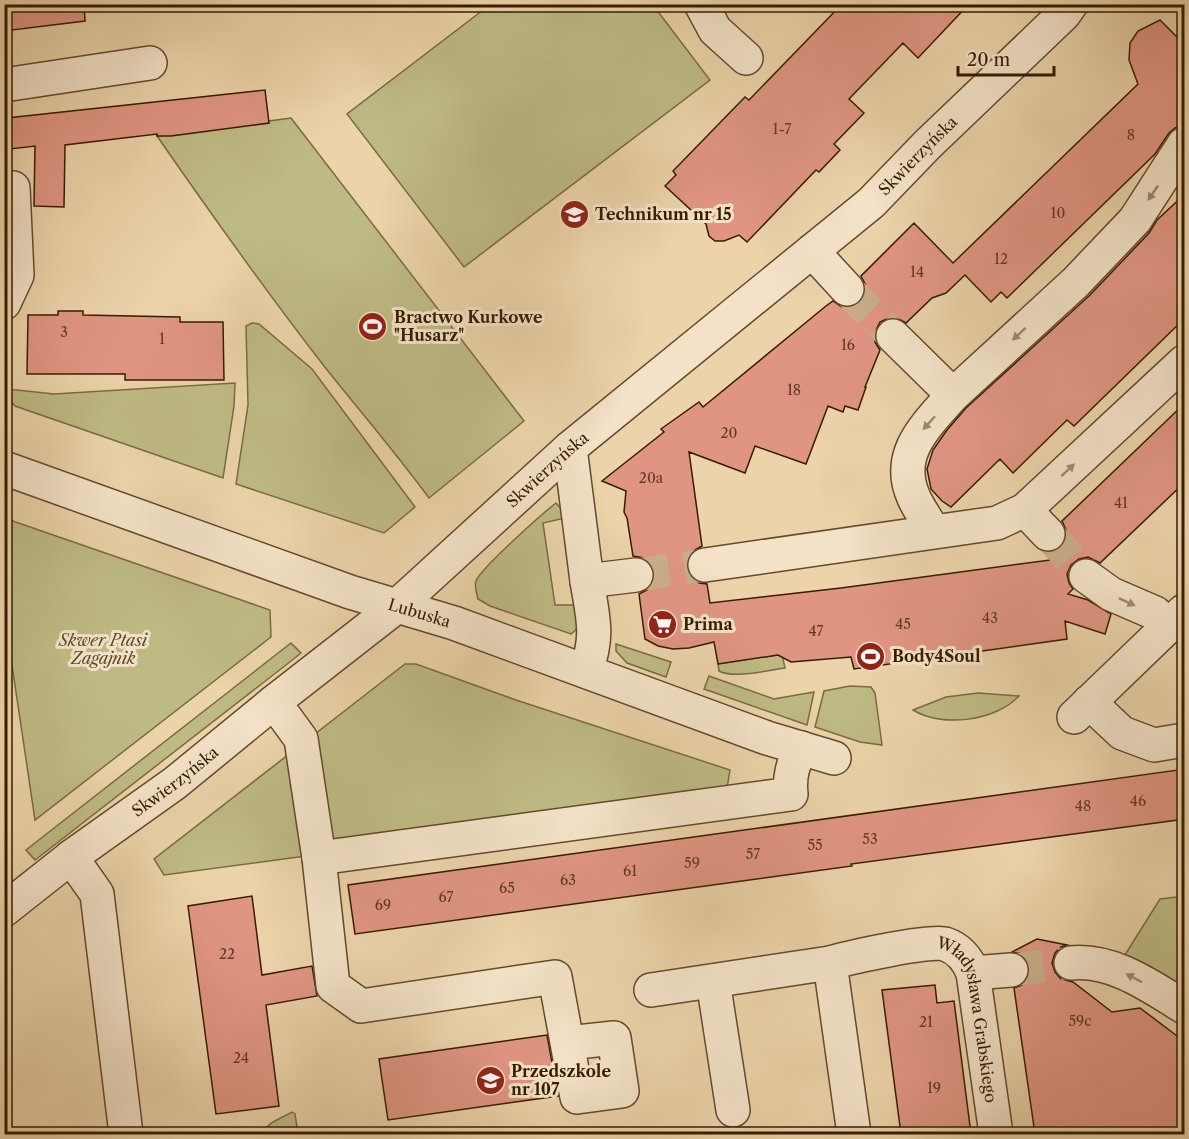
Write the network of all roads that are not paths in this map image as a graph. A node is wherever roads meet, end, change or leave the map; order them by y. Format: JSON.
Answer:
{"nodes":[{"id":1,"x":701,"y":4,"type":"edge"},
{"id":2,"x":1071,"y":4,"type":"edge"},
{"id":3,"x":746,"y":58,"type":"dead end"},
{"id":4,"x":150,"y":63,"type":"dead end"},
{"id":5,"x":4,"y":85,"type":"edge"},
{"id":6,"x":1185,"y":144,"type":"edge"},
{"id":7,"x":4,"y":188,"type":"edge"},
{"id":8,"x":812,"y":250,"type":"junction"},
{"id":9,"x":848,"y":289,"type":"tunnel mouth"},
{"id":10,"x":4,"y":303,"type":"edge"},
{"id":11,"x":892,"y":336,"type":"tunnel mouth"},
{"id":12,"x":1185,"y":362,"type":"edge"},
{"id":13,"x":953,"y":395,"type":"junction"},
{"id":14,"x":570,"y":448,"type":"junction"},
{"id":15,"x":4,"y":468,"type":"edge"},
{"id":16,"x":1025,"y":510,"type":"junction"},
{"id":17,"x":933,"y":531,"type":"junction"},
{"id":18,"x":1048,"y":534,"type":"tunnel mouth"},
{"id":19,"x":705,"y":566,"type":"tunnel mouth"},
{"id":20,"x":636,"y":574,"type":"tunnel mouth"},
{"id":21,"x":1086,"y":576,"type":"tunnel mouth"},
{"id":22,"x":587,"y":582,"type":"junction"},
{"id":23,"x":397,"y":606,"type":"junction"},
{"id":24,"x":1177,"y":619,"type":"edge"},
{"id":25,"x":586,"y":671,"type":"junction"},
{"id":26,"x":274,"y":702,"type":"junction"},
{"id":27,"x":1185,"y":740,"type":"edge"},
{"id":28,"x":801,"y":748,"type":"junction"},
{"id":29,"x":834,"y":758,"type":"dead end"},
{"id":30,"x":71,"y":857,"type":"junction"},
{"id":31,"x":319,"y":858,"type":"junction"},
{"id":32,"x":4,"y":910,"type":"edge"},
{"id":33,"x":830,"y":963,"type":"junction"},
{"id":34,"x":1071,"y":963,"type":"tunnel mouth"},
{"id":35,"x":1011,"y":970,"type":"tunnel mouth"},
{"id":36,"x":973,"y":973,"type":"junction"},
{"id":37,"x":713,"y":981,"type":"junction"},
{"id":38,"x":651,"y":990,"type":"dead end"},
{"id":39,"x":1185,"y":1007,"type":"edge"},
{"id":40,"x":568,"y":1043,"type":"dead end"},
{"id":41,"x":733,"y":1110,"type":"dead end"},
{"id":42,"x":126,"y":1134,"type":"edge"},
{"id":43,"x":854,"y":1134,"type":"edge"},
{"id":44,"x":996,"y":1134,"type":"edge"}],
"edges":[{"from":1,"to":3,"type":"street"},
{"from":2,"to":8,"type":"street","name":"Skwierzyńska"},
{"from":4,"to":5,"type":"street"},
{"from":6,"to":13,"type":"street","one_way":true},
{"from":7,"to":10,"type":"street"},
{"from":8,"to":9,"type":"street"},
{"from":8,"to":14,"type":"street","name":"Skwierzyńska"},
{"from":11,"to":13,"type":"street"},
{"from":16,"to":12,"type":"street","one_way":true},
{"from":13,"to":17,"type":"street","one_way":true},
{"from":14,"to":22,"type":"street"},
{"from":14,"to":23,"type":"street","name":"Skwierzyńska"},
{"from":15,"to":23,"type":"street","name":"Lubuska"},
{"from":16,"to":17,"type":"street"},
{"from":16,"to":18,"type":"street"},
{"from":17,"to":19,"type":"street"},
{"from":20,"to":22,"type":"street"},
{"from":21,"to":24,"type":"street","one_way":true},
{"from":22,"to":25,"type":"street"},
{"from":23,"to":25,"type":"street","name":"Lubuska"},
{"from":23,"to":26,"type":"street","name":"Skwierzyńska"},
{"from":24,"to":27,"type":"street"},
{"from":25,"to":28,"type":"street","name":"Lubuska"},
{"from":26,"to":30,"type":"street","name":"Skwierzyńska"},
{"from":26,"to":31,"type":"street"},
{"from":28,"to":29,"type":"street","name":"Lubuska"},
{"from":28,"to":31,"type":"street"},
{"from":30,"to":32,"type":"street","name":"Skwierzyńska"},
{"from":30,"to":42,"type":"street"},
{"from":31,"to":40,"type":"street"},
{"from":33,"to":36,"type":"street","name":"Władysława Grabskiego"},
{"from":33,"to":37,"type":"street","name":"Władysława Grabskiego"},
{"from":33,"to":43,"type":"street"},
{"from":39,"to":34,"type":"street","one_way":true},
{"from":35,"to":36,"type":"street"},
{"from":36,"to":44,"type":"street","name":"Władysława Grabskiego"},
{"from":37,"to":38,"type":"street","name":"Władysława Grabskiego"},
{"from":37,"to":41,"type":"street"}]}
